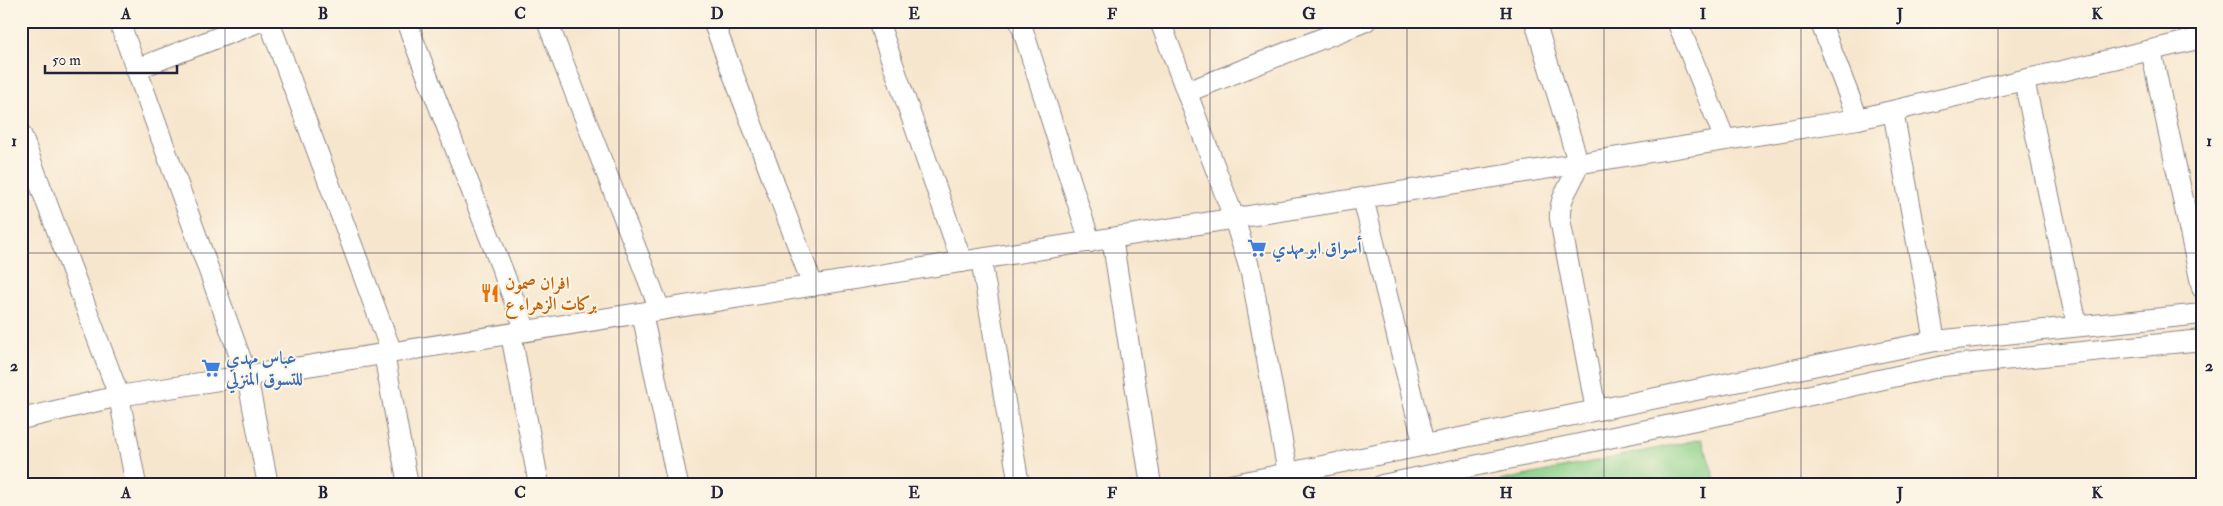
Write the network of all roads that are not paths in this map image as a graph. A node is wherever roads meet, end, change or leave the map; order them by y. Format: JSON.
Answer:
{"nodes":[{"id":1,"x":119,"y":21,"type":"edge"},
{"id":2,"x":261,"y":21,"type":"edge"},
{"id":3,"x":269,"y":21,"type":"edge"},
{"id":4,"x":406,"y":21,"type":"edge"},
{"id":5,"x":547,"y":21,"type":"edge"},
{"id":6,"x":713,"y":21,"type":"edge"},
{"id":7,"x":878,"y":21,"type":"edge"},
{"id":8,"x":1020,"y":21,"type":"edge"},
{"id":9,"x":1160,"y":21,"type":"edge"},
{"id":10,"x":1366,"y":21,"type":"edge"},
{"id":11,"x":1535,"y":21,"type":"edge"},
{"id":12,"x":1677,"y":21,"type":"edge"},
{"id":13,"x":1820,"y":21,"type":"edge"},
{"id":14,"x":2202,"y":38,"type":"edge"},
{"id":15,"x":2151,"y":50,"type":"junction"},
{"id":16,"x":136,"y":69,"type":"junction"},
{"id":17,"x":2024,"y":80,"type":"junction"},
{"id":18,"x":1187,"y":92,"type":"junction"},
{"id":19,"x":1893,"y":111,"type":"junction"},
{"id":20,"x":1858,"y":119,"type":"junction"},
{"id":21,"x":21,"y":134,"type":"edge"},
{"id":22,"x":1725,"y":140,"type":"junction"},
{"id":23,"x":1578,"y":162,"type":"junction"},
{"id":24,"x":1363,"y":198,"type":"junction"},
{"id":25,"x":1234,"y":218,"type":"junction"},
{"id":26,"x":1112,"y":238,"type":"junction"},
{"id":27,"x":1090,"y":242,"type":"junction"},
{"id":28,"x":981,"y":259,"type":"junction"},
{"id":29,"x":962,"y":262,"type":"junction"},
{"id":30,"x":813,"y":286,"type":"junction"},
{"id":31,"x":2202,"y":288,"type":"edge"},
{"id":32,"x":651,"y":311,"type":"junction"},
{"id":33,"x":2202,"y":314,"type":"edge"},
{"id":34,"x":2077,"y":325,"type":"junction"},
{"id":35,"x":519,"y":332,"type":"junction"},
{"id":36,"x":2202,"y":340,"type":"edge"},
{"id":37,"x":1935,"y":342,"type":"junction"},
{"id":38,"x":388,"y":353,"type":"junction"},
{"id":39,"x":247,"y":376,"type":"junction"},
{"id":40,"x":119,"y":396,"type":"junction"},
{"id":41,"x":1596,"y":410,"type":"junction"},
{"id":42,"x":21,"y":419,"type":"edge"},
{"id":43,"x":1424,"y":445,"type":"junction"},
{"id":44,"x":1288,"y":473,"type":"junction"},
{"id":45,"x":136,"y":485,"type":"edge"},
{"id":46,"x":268,"y":485,"type":"edge"},
{"id":47,"x":408,"y":485,"type":"edge"},
{"id":48,"x":539,"y":485,"type":"edge"},
{"id":49,"x":678,"y":485,"type":"edge"},
{"id":50,"x":1019,"y":485,"type":"edge"},
{"id":51,"x":1151,"y":485,"type":"edge"},
{"id":52,"x":1230,"y":485,"type":"edge"},
{"id":53,"x":1382,"y":485,"type":"edge"}],
"edges":[{"from":1,"to":16,"type":"street"},
{"from":2,"to":16,"type":"street"},
{"from":3,"to":38,"type":"street"},
{"from":4,"to":35,"type":"street"},
{"from":5,"to":32,"type":"street"},
{"from":6,"to":30,"type":"street"},
{"from":7,"to":29,"type":"street"},
{"from":8,"to":27,"type":"street"},
{"from":9,"to":18,"type":"street"},
{"from":10,"to":18,"type":"street"},
{"from":11,"to":23,"type":"street"},
{"from":12,"to":22,"type":"street"},
{"from":13,"to":20,"type":"street"},
{"from":14,"to":15,"type":"street"},
{"from":15,"to":17,"type":"street"},
{"from":15,"to":31,"type":"street"},
{"from":16,"to":39,"type":"street"},
{"from":17,"to":19,"type":"street"},
{"from":17,"to":34,"type":"street"},
{"from":18,"to":25,"type":"street"},
{"from":19,"to":20,"type":"street"},
{"from":19,"to":37,"type":"street"},
{"from":20,"to":22,"type":"street"},
{"from":21,"to":40,"type":"street"},
{"from":22,"to":23,"type":"street"},
{"from":23,"to":24,"type":"street"},
{"from":23,"to":41,"type":"street"},
{"from":24,"to":25,"type":"street"},
{"from":24,"to":43,"type":"street"},
{"from":25,"to":26,"type":"street"},
{"from":25,"to":44,"type":"street"},
{"from":26,"to":27,"type":"street"},
{"from":26,"to":51,"type":"street"},
{"from":27,"to":28,"type":"street"},
{"from":28,"to":29,"type":"street"},
{"from":28,"to":50,"type":"street"},
{"from":29,"to":30,"type":"street"},
{"from":30,"to":32,"type":"street"},
{"from":32,"to":35,"type":"street"},
{"from":32,"to":49,"type":"street"},
{"from":33,"to":34,"type":"street"},
{"from":34,"to":37,"type":"street"},
{"from":35,"to":38,"type":"street"},
{"from":35,"to":48,"type":"street"},
{"from":36,"to":53,"type":"street"},
{"from":37,"to":41,"type":"street"},
{"from":38,"to":39,"type":"street"},
{"from":38,"to":47,"type":"street"},
{"from":39,"to":40,"type":"street"},
{"from":39,"to":46,"type":"street"},
{"from":40,"to":42,"type":"street"},
{"from":40,"to":45,"type":"street"},
{"from":41,"to":43,"type":"street"},
{"from":43,"to":44,"type":"street"},
{"from":44,"to":52,"type":"street"}]}
